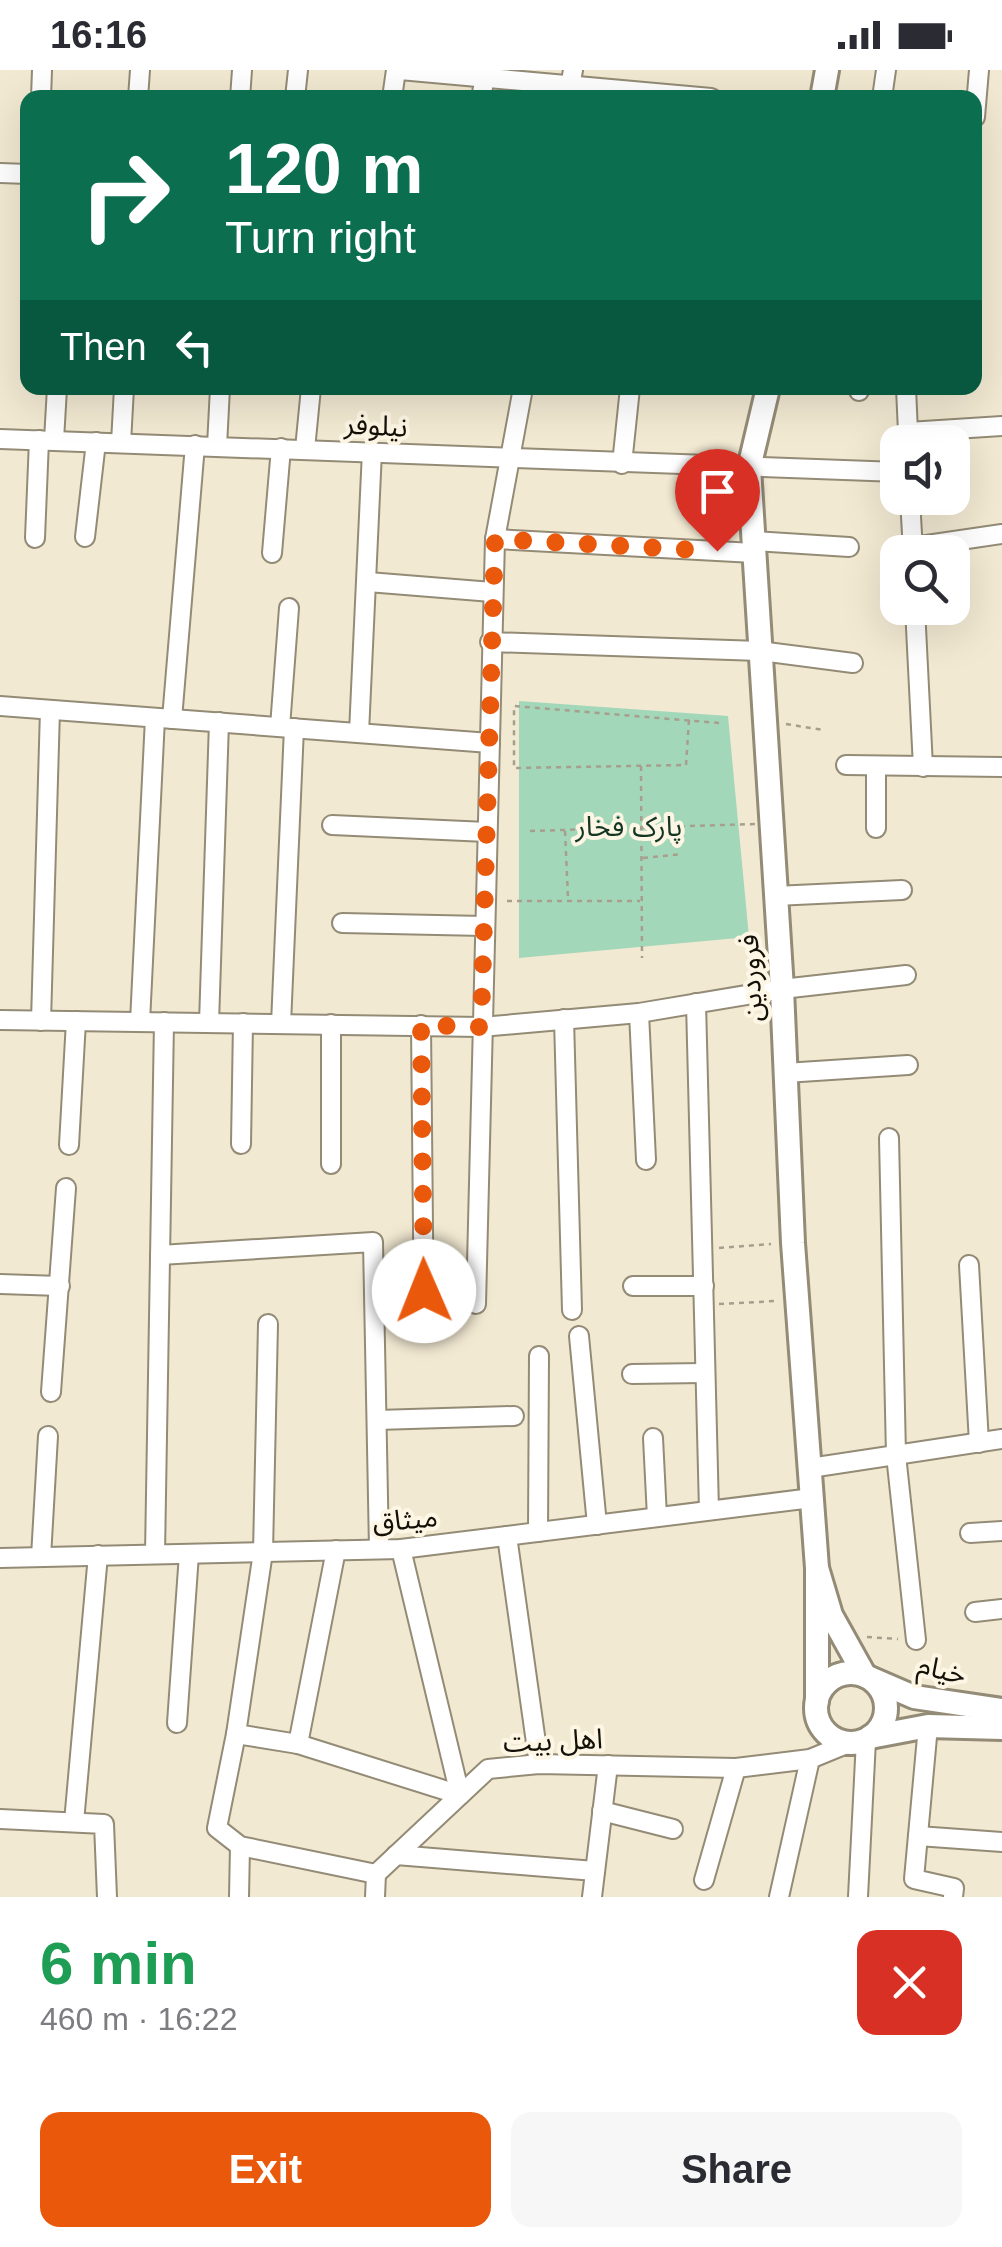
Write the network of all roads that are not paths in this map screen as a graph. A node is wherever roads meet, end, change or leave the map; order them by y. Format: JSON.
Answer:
{"nodes":[{"id":1,"x":398,"y":70,"type":"edge"},
{"id":2,"x":486,"y":78,"type":"junction"},
{"id":3,"x":617,"y":80,"type":"edge"},
{"id":4,"x":571,"y":84,"type":"edge"},
{"id":5,"x":483,"y":90,"type":"edge"},
{"id":6,"x":644,"y":90,"type":"edge"},
{"id":7,"x":56,"y":395,"type":"edge"},
{"id":8,"x":124,"y":395,"type":"edge"},
{"id":9,"x":220,"y":395,"type":"edge"},
{"id":10,"x":310,"y":395,"type":"edge"},
{"id":11,"x":522,"y":395,"type":"edge"},
{"id":12,"x":629,"y":395,"type":"edge"},
{"id":13,"x":766,"y":395,"type":"edge"},
{"id":14,"x":906,"y":395,"type":"edge"},
{"id":15,"x":907,"y":425,"type":"edge"},
{"id":16,"x":1002,"y":426,"type":"edge"},
{"id":17,"x":970,"y":430,"type":"edge"},
{"id":18,"x":0,"y":438,"type":"edge"},
{"id":19,"x":46,"y":440,"type":"junction"},
{"id":20,"x":96,"y":442,"type":"junction"},
{"id":21,"x":121,"y":443,"type":"junction"},
{"id":22,"x":196,"y":446,"type":"junction"},
{"id":23,"x":217,"y":446,"type":"junction"},
{"id":24,"x":280,"y":448,"type":"junction"},
{"id":25,"x":304,"y":449,"type":"junction"},
{"id":26,"x":372,"y":452,"type":"junction"},
{"id":27,"x":512,"y":460,"type":"junction"},
{"id":28,"x":622,"y":464,"type":"junction"},
{"id":29,"x":750,"y":468,"type":"junction"},
{"id":30,"x":880,"y":472,"type":"edge"},
{"id":31,"x":1002,"y":534,"type":"edge"},
{"id":32,"x":35,"y":538,"type":"dead end"},
{"id":33,"x":85,"y":538,"type":"dead end"},
{"id":34,"x":495,"y":539,"type":"junction"},
{"id":35,"x":970,"y":540,"type":"edge"},
{"id":36,"x":754,"y":546,"type":"junction"},
{"id":37,"x":850,"y":548,"type":"dead end"},
{"id":38,"x":272,"y":553,"type":"dead end"},
{"id":39,"x":368,"y":582,"type":"junction"},
{"id":40,"x":492,"y":592,"type":"junction"},
{"id":41,"x":288,"y":608,"type":"dead end"},
{"id":42,"x":916,"y":625,"type":"edge"},
{"id":43,"x":490,"y":642,"type":"junction"},
{"id":44,"x":760,"y":651,"type":"junction"},
{"id":45,"x":853,"y":663,"type":"dead end"},
{"id":46,"x":0,"y":706,"type":"edge"},
{"id":47,"x":50,"y":710,"type":"junction"},
{"id":48,"x":164,"y":718,"type":"junction"},
{"id":49,"x":219,"y":722,"type":"junction"},
{"id":50,"x":287,"y":728,"type":"junction"},
{"id":51,"x":359,"y":733,"type":"junction"},
{"id":52,"x":490,"y":743,"type":"junction"},
{"id":53,"x":846,"y":765,"type":"dead end"},
{"id":54,"x":876,"y":766,"type":"junction"},
{"id":55,"x":923,"y":767,"type":"junction"},
{"id":56,"x":1002,"y":767,"type":"edge"},
{"id":57,"x":332,"y":825,"type":"dead end"},
{"id":58,"x":876,"y":828,"type":"dead end"},
{"id":59,"x":486,"y":832,"type":"junction"},
{"id":60,"x":902,"y":890,"type":"dead end"},
{"id":61,"x":776,"y":896,"type":"junction"},
{"id":62,"x":342,"y":924,"type":"dead end"},
{"id":63,"x":484,"y":926,"type":"junction"},
{"id":64,"x":906,"y":975,"type":"dead end"},
{"id":65,"x":782,"y":989,"type":"junction"},
{"id":66,"x":696,"y":1004,"type":"junction"},
{"id":67,"x":639,"y":1013,"type":"junction"},
{"id":68,"x":0,"y":1020,"type":"edge"},
{"id":69,"x":564,"y":1020,"type":"junction"},
{"id":70,"x":41,"y":1021,"type":"junction"},
{"id":71,"x":76,"y":1021,"type":"junction"},
{"id":72,"x":140,"y":1022,"type":"junction"},
{"id":73,"x":164,"y":1022,"type":"junction"},
{"id":74,"x":209,"y":1023,"type":"junction"},
{"id":75,"x":244,"y":1023,"type":"junction"},
{"id":76,"x":281,"y":1024,"type":"junction"},
{"id":77,"x":331,"y":1024,"type":"junction"},
{"id":78,"x":421,"y":1025,"type":"junction"},
{"id":79,"x":481,"y":1027,"type":"junction"},
{"id":80,"x":908,"y":1065,"type":"dead end"},
{"id":81,"x":785,"y":1073,"type":"junction"},
{"id":82,"x":888,"y":1138,"type":"dead end"},
{"id":83,"x":241,"y":1144,"type":"dead end"},
{"id":84,"x":69,"y":1146,"type":"dead end"},
{"id":85,"x":646,"y":1160,"type":"dead end"},
{"id":86,"x":331,"y":1164,"type":"dead end"},
{"id":87,"x":66,"y":1188,"type":"dead end"},
{"id":88,"x":160,"y":1255,"type":"junction"},
{"id":89,"x":968,"y":1265,"type":"dead end"},
{"id":90,"x":0,"y":1284,"type":"edge"},
{"id":91,"x":60,"y":1286,"type":"junction"},
{"id":92,"x":634,"y":1286,"type":"dead end"},
{"id":93,"x":705,"y":1296,"type":"junction"},
{"id":94,"x":476,"y":1304,"type":"dead end"},
{"id":95,"x":572,"y":1310,"type":"dead end"},
{"id":96,"x":268,"y":1324,"type":"dead end"},
{"id":97,"x":424,"y":1329,"type":"dead end"},
{"id":98,"x":579,"y":1336,"type":"dead end"},
{"id":99,"x":539,"y":1356,"type":"dead end"},
{"id":100,"x":704,"y":1372,"type":"junction"},
{"id":101,"x":632,"y":1374,"type":"dead end"},
{"id":102,"x":51,"y":1392,"type":"dead end"},
{"id":103,"x":514,"y":1416,"type":"dead end"},
{"id":104,"x":377,"y":1420,"type":"junction"},
{"id":105,"x":48,"y":1436,"type":"dead end"},
{"id":106,"x":652,"y":1438,"type":"dead end"},
{"id":107,"x":1002,"y":1439,"type":"edge"},
{"id":108,"x":979,"y":1442,"type":"junction"},
{"id":109,"x":896,"y":1456,"type":"junction"},
{"id":110,"x":810,"y":1468,"type":"junction"},
{"id":111,"x":812,"y":1498,"type":"junction"},
{"id":112,"x":710,"y":1510,"type":"junction"},
{"id":113,"x":657,"y":1517,"type":"junction"},
{"id":114,"x":596,"y":1524,"type":"junction"},
{"id":115,"x":1002,"y":1531,"type":"edge"},
{"id":116,"x":538,"y":1532,"type":"junction"},
{"id":117,"x":970,"y":1534,"type":"dead end"},
{"id":118,"x":507,"y":1536,"type":"junction"},
{"id":119,"x":379,"y":1549,"type":"junction"},
{"id":120,"x":402,"y":1549,"type":"junction"},
{"id":121,"x":336,"y":1550,"type":"junction"},
{"id":122,"x":263,"y":1552,"type":"junction"},
{"id":123,"x":155,"y":1554,"type":"junction"},
{"id":124,"x":190,"y":1554,"type":"junction"},
{"id":125,"x":98,"y":1556,"type":"junction"},
{"id":126,"x":41,"y":1557,"type":"junction"},
{"id":127,"x":0,"y":1558,"type":"edge"},
{"id":128,"x":816,"y":1568,"type":"junction"},
{"id":129,"x":1002,"y":1609,"type":"edge"},
{"id":130,"x":975,"y":1612,"type":"dead end"},
{"id":131,"x":916,"y":1640,"type":"road end"},
{"id":132,"x":867,"y":1677,"type":"junction"},
{"id":133,"x":817,"y":1701,"type":"junction"},
{"id":134,"x":1002,"y":1710,"type":"edge"},
{"id":135,"x":176,"y":1723,"type":"dead end"},
{"id":136,"x":928,"y":1726,"type":"junction"},
{"id":137,"x":1002,"y":1728,"type":"edge"},
{"id":138,"x":236,"y":1734,"type":"junction"},
{"id":139,"x":862,"y":1740,"type":"junction"},
{"id":140,"x":298,"y":1744,"type":"junction"},
{"id":141,"x":810,"y":1759,"type":"junction"},
{"id":142,"x":539,"y":1764,"type":"junction"},
{"id":143,"x":608,"y":1765,"type":"junction"},
{"id":144,"x":736,"y":1768,"type":"junction"},
{"id":145,"x":460,"y":1795,"type":"junction"},
{"id":146,"x":602,"y":1811,"type":"junction"},
{"id":147,"x":0,"y":1819,"type":"edge"},
{"id":148,"x":74,"y":1822,"type":"junction"},
{"id":149,"x":674,"y":1829,"type":"dead end"},
{"id":150,"x":918,"y":1836,"type":"junction"},
{"id":151,"x":1002,"y":1842,"type":"edge"},
{"id":152,"x":240,"y":1846,"type":"junction"},
{"id":153,"x":396,"y":1856,"type":"junction"},
{"id":154,"x":594,"y":1870,"type":"junction"},
{"id":155,"x":376,"y":1874,"type":"junction"},
{"id":156,"x":704,"y":1880,"type":"dead end"},
{"id":157,"x":954,"y":1893,"type":"edge"},
{"id":158,"x":106,"y":1897,"type":"edge"},
{"id":159,"x":239,"y":1897,"type":"edge"},
{"id":160,"x":375,"y":1897,"type":"edge"},
{"id":161,"x":592,"y":1897,"type":"edge"},
{"id":162,"x":779,"y":1897,"type":"edge"},
{"id":163,"x":858,"y":1897,"type":"edge"}],
"edges":[{"from":1,"to":2,"type":"street"},
{"from":2,"to":4,"type":"street"},
{"from":2,"to":5,"type":"street"},
{"from":3,"to":4,"type":"street"},
{"from":3,"to":6,"type":"street"},
{"from":7,"to":19,"type":"street"},
{"from":8,"to":21,"type":"street"},
{"from":9,"to":23,"type":"street"},
{"from":10,"to":25,"type":"street"},
{"from":11,"to":27,"type":"street"},
{"from":12,"to":28,"type":"street"},
{"from":13,"to":29,"type":"street","name":"فروردین"},
{"from":14,"to":15,"type":"street"},
{"from":16,"to":17,"type":"street"},
{"from":18,"to":19,"type":"street","name":"نیلوفر"},
{"from":19,"to":20,"type":"street","name":"نیلوفر"},
{"from":19,"to":32,"type":"street"},
{"from":20,"to":21,"type":"street","name":"نیلوفر"},
{"from":20,"to":33,"type":"street"},
{"from":21,"to":22,"type":"street","name":"نیلوفر"},
{"from":22,"to":23,"type":"street","name":"نیلوفر"},
{"from":22,"to":48,"type":"street"},
{"from":23,"to":24,"type":"street","name":"نیلوفر"},
{"from":24,"to":25,"type":"street","name":"نیلوفر"},
{"from":24,"to":38,"type":"street"},
{"from":25,"to":26,"type":"street","name":"نیلوفر"},
{"from":26,"to":27,"type":"street","name":"نیلوفر"},
{"from":26,"to":39,"type":"street"},
{"from":27,"to":28,"type":"street","name":"نیلوفر"},
{"from":27,"to":34,"type":"street"},
{"from":28,"to":29,"type":"street","name":"نیلوفر"},
{"from":29,"to":30,"type":"street","name":"نیلوفر"},
{"from":29,"to":36,"type":"street","name":"فروردین"},
{"from":31,"to":35,"type":"street"},
{"from":34,"to":36,"type":"street"},
{"from":34,"to":40,"type":"street"},
{"from":36,"to":37,"type":"street"},
{"from":36,"to":44,"type":"street","name":"فروردین"},
{"from":39,"to":40,"type":"street"},
{"from":39,"to":51,"type":"street"},
{"from":40,"to":43,"type":"street"},
{"from":41,"to":50,"type":"street"},
{"from":42,"to":55,"type":"street"},
{"from":43,"to":44,"type":"street"},
{"from":43,"to":52,"type":"street"},
{"from":44,"to":45,"type":"street"},
{"from":44,"to":61,"type":"street","name":"فروردین"},
{"from":46,"to":47,"type":"street"},
{"from":47,"to":48,"type":"street"},
{"from":47,"to":70,"type":"street"},
{"from":48,"to":49,"type":"street"},
{"from":48,"to":72,"type":"street"},
{"from":49,"to":50,"type":"street"},
{"from":49,"to":74,"type":"street"},
{"from":50,"to":51,"type":"street"},
{"from":50,"to":76,"type":"street"},
{"from":51,"to":52,"type":"street"},
{"from":52,"to":59,"type":"street"},
{"from":53,"to":54,"type":"street"},
{"from":54,"to":55,"type":"street"},
{"from":54,"to":58,"type":"street"},
{"from":55,"to":56,"type":"street"},
{"from":57,"to":59,"type":"street"},
{"from":59,"to":63,"type":"street"},
{"from":60,"to":61,"type":"street"},
{"from":61,"to":65,"type":"street","name":"فروردین"},
{"from":62,"to":63,"type":"street"},
{"from":63,"to":79,"type":"street"},
{"from":64,"to":65,"type":"street"},
{"from":65,"to":66,"type":"street"},
{"from":65,"to":81,"type":"street","name":"فروردین"},
{"from":66,"to":67,"type":"street"},
{"from":66,"to":93,"type":"street"},
{"from":67,"to":69,"type":"street"},
{"from":67,"to":85,"type":"street"},
{"from":68,"to":70,"type":"street"},
{"from":69,"to":79,"type":"street"},
{"from":69,"to":95,"type":"street"},
{"from":70,"to":71,"type":"street"},
{"from":71,"to":72,"type":"street"},
{"from":71,"to":84,"type":"street"},
{"from":72,"to":73,"type":"street"},
{"from":73,"to":74,"type":"street"},
{"from":73,"to":88,"type":"street"},
{"from":74,"to":75,"type":"street"},
{"from":75,"to":76,"type":"street"},
{"from":75,"to":83,"type":"street"},
{"from":76,"to":77,"type":"street"},
{"from":77,"to":78,"type":"street"},
{"from":77,"to":86,"type":"street"},
{"from":78,"to":79,"type":"street"},
{"from":78,"to":97,"type":"street"},
{"from":79,"to":94,"type":"street"},
{"from":80,"to":81,"type":"street"},
{"from":81,"to":110,"type":"street","name":"فروردین"},
{"from":82,"to":109,"type":"street"},
{"from":87,"to":91,"type":"street"},
{"from":88,"to":104,"type":"street"},
{"from":88,"to":123,"type":"street"},
{"from":89,"to":108,"type":"street"},
{"from":90,"to":91,"type":"street"},
{"from":91,"to":102,"type":"street"},
{"from":92,"to":93,"type":"street"},
{"from":93,"to":100,"type":"street"},
{"from":96,"to":122,"type":"street"},
{"from":98,"to":114,"type":"street"},
{"from":99,"to":116,"type":"street"},
{"from":100,"to":101,"type":"street"},
{"from":100,"to":112,"type":"street"},
{"from":103,"to":104,"type":"street"},
{"from":104,"to":119,"type":"street"},
{"from":105,"to":126,"type":"street"},
{"from":106,"to":113,"type":"street"},
{"from":107,"to":108,"type":"street"},
{"from":108,"to":109,"type":"street"},
{"from":109,"to":110,"type":"street"},
{"from":109,"to":131,"type":"street"},
{"from":110,"to":111,"type":"street","name":"فروردین"},
{"from":111,"to":112,"type":"street","name":"میثاق"},
{"from":111,"to":128,"type":"street","name":"فروردین"},
{"from":112,"to":113,"type":"street","name":"میثاق"},
{"from":113,"to":114,"type":"street","name":"میثاق"},
{"from":114,"to":116,"type":"street","name":"میثاق"},
{"from":115,"to":117,"type":"street"},
{"from":116,"to":118,"type":"street","name":"میثاق"},
{"from":118,"to":120,"type":"street","name":"میثاق"},
{"from":118,"to":142,"type":"street"},
{"from":119,"to":120,"type":"street","name":"میثاق"},
{"from":119,"to":121,"type":"street","name":"میثاق"},
{"from":120,"to":145,"type":"street"},
{"from":121,"to":122,"type":"street","name":"میثاق"},
{"from":121,"to":140,"type":"street"},
{"from":122,"to":124,"type":"street","name":"میثاق"},
{"from":122,"to":138,"type":"street"},
{"from":123,"to":124,"type":"street","name":"میثاق"},
{"from":123,"to":125,"type":"street","name":"میثاق"},
{"from":124,"to":135,"type":"street"},
{"from":125,"to":126,"type":"street","name":"میثاق"},
{"from":125,"to":148,"type":"street"},
{"from":126,"to":127,"type":"street","name":"میثاق"},
{"from":128,"to":132,"type":"street","name":"فروردین"},
{"from":128,"to":133,"type":"street","name":"فروردین"},
{"from":129,"to":130,"type":"street"},
{"from":132,"to":133,"type":"street"},
{"from":132,"to":134,"type":"street","name":"خیام"},
{"from":132,"to":139,"type":"street"},
{"from":133,"to":139,"type":"street"},
{"from":136,"to":137,"type":"street","name":"خیام"},
{"from":136,"to":139,"type":"street","name":"خیام"},
{"from":136,"to":150,"type":"street"},
{"from":138,"to":140,"type":"street"},
{"from":138,"to":152,"type":"street"},
{"from":139,"to":141,"type":"street","name":"اهل بیت"},
{"from":139,"to":163,"type":"street"},
{"from":140,"to":145,"type":"street"},
{"from":141,"to":144,"type":"street","name":"اهل بیت"},
{"from":141,"to":162,"type":"street"},
{"from":142,"to":143,"type":"street","name":"اهل بیت"},
{"from":142,"to":145,"type":"street","name":"اهل بیت"},
{"from":143,"to":144,"type":"street","name":"اهل بیت"},
{"from":143,"to":146,"type":"street"},
{"from":144,"to":156,"type":"street"},
{"from":145,"to":153,"type":"street","name":"اهل بیت"},
{"from":146,"to":149,"type":"street"},
{"from":146,"to":154,"type":"street"},
{"from":147,"to":148,"type":"street"},
{"from":148,"to":158,"type":"street"},
{"from":150,"to":151,"type":"street"},
{"from":150,"to":157,"type":"street"},
{"from":152,"to":155,"type":"street"},
{"from":152,"to":159,"type":"street"},
{"from":153,"to":154,"type":"street"},
{"from":153,"to":155,"type":"street","name":"اهل بیت"},
{"from":154,"to":161,"type":"street"},
{"from":155,"to":160,"type":"street"}]}
